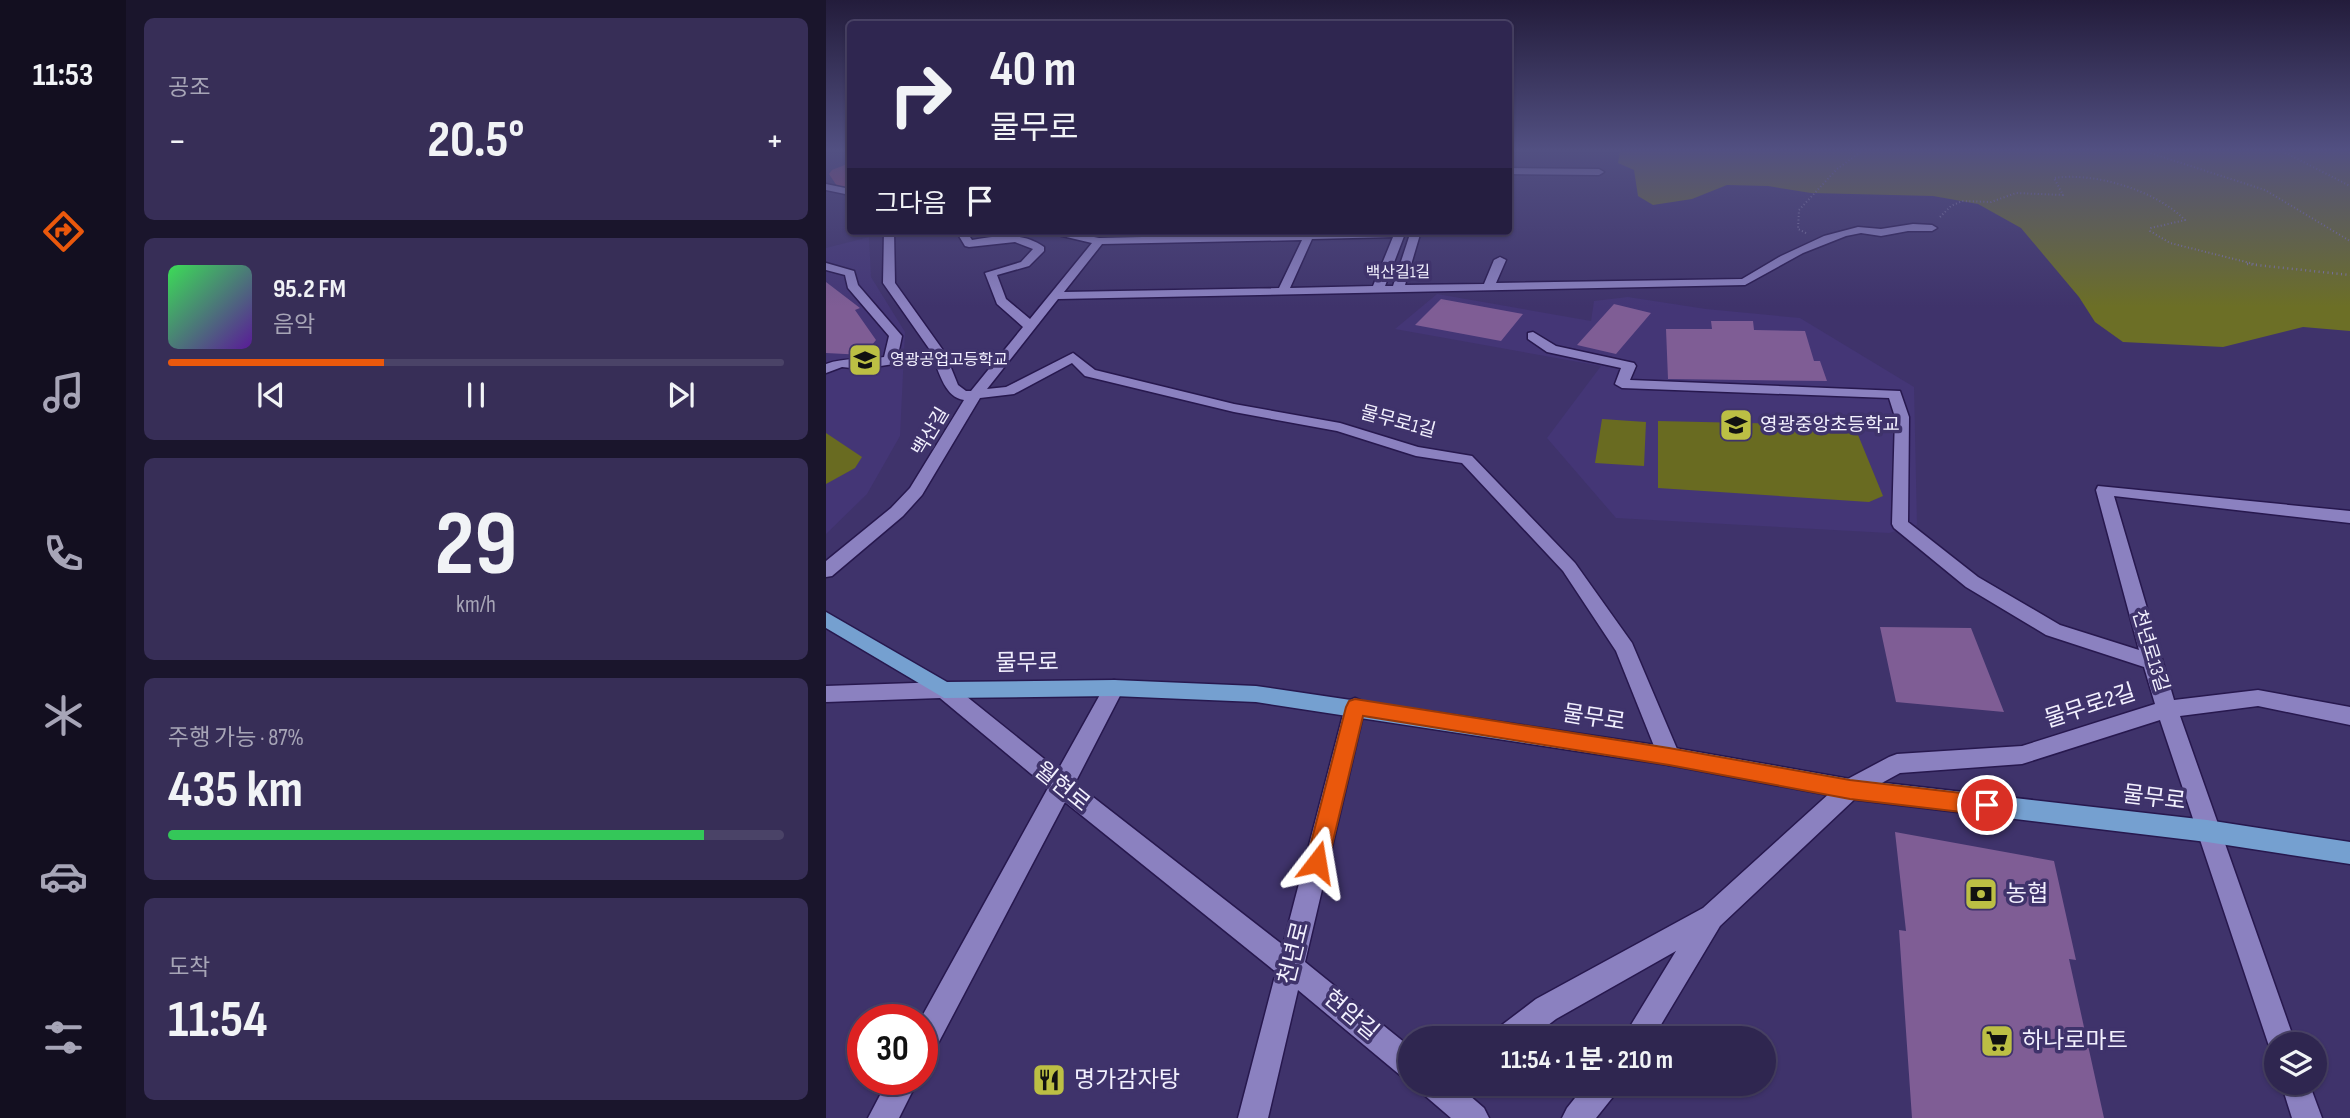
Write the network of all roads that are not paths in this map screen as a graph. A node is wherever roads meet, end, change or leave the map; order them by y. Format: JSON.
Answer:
{"nodes":[{"id":1,"x":1932,"y":228,"type":"road end"},
{"id":2,"x":890,"y":235,"type":"edge"},
{"id":3,"x":963,"y":235,"type":"edge"},
{"id":4,"x":1067,"y":235,"type":"edge"},
{"id":5,"x":1237,"y":235,"type":"edge"},
{"id":6,"x":1309,"y":235,"type":"edge"},
{"id":7,"x":1399,"y":235,"type":"edge"},
{"id":8,"x":1415,"y":235,"type":"edge"},
{"id":9,"x":1099,"y":241,"type":"junction"},
{"id":10,"x":1500,"y":260,"type":"dead end"},
{"id":11,"x":826,"y":266,"type":"edge"},
{"id":12,"x":1489,"y":287,"type":"junction"},
{"id":13,"x":1378,"y":289,"type":"junction"},
{"id":14,"x":1398,"y":289,"type":"junction"},
{"id":15,"x":1283,"y":290,"type":"junction"},
{"id":16,"x":1052,"y":296,"type":"junction"},
{"id":17,"x":1029,"y":324,"type":"junction"},
{"id":18,"x":1533,"y":336,"type":"dead end"},
{"id":19,"x":938,"y":353,"type":"junction"},
{"id":20,"x":890,"y":361,"type":"junction"},
{"id":21,"x":826,"y":369,"type":"edge"},
{"id":22,"x":974,"y":396,"type":"junction"},
{"id":23,"x":2350,"y":517,"type":"edge"},
{"id":24,"x":826,"y":571,"type":"edge"},
{"id":25,"x":826,"y":619,"type":"edge"},
{"id":26,"x":2152,"y":663,"type":"junction"},
{"id":27,"x":1114,"y":688,"type":"junction"},
{"id":28,"x":944,"y":690,"type":"junction"},
{"id":29,"x":826,"y":694,"type":"edge"},
{"id":30,"x":1355,"y":707,"type":"junction"},
{"id":31,"x":2167,"y":709,"type":"junction"},
{"id":32,"x":2350,"y":716,"type":"edge"},
{"id":33,"x":1669,"y":756,"type":"junction"},
{"id":34,"x":1060,"y":787,"type":"junction"},
{"id":35,"x":1850,"y":789,"type":"junction"},
{"id":36,"x":2207,"y":831,"type":"junction"},
{"id":37,"x":2350,"y":853,"type":"edge"},
{"id":38,"x":1712,"y":917,"type":"junction"},
{"id":39,"x":1292,"y":965,"type":"junction"},
{"id":40,"x":938,"y":1015,"type":"edge"},
{"id":41,"x":1524,"y":1026,"type":"edge"},
{"id":42,"x":1644,"y":1026,"type":"edge"},
{"id":43,"x":2277,"y":1032,"type":"edge"},
{"id":44,"x":1398,"y":1055,"type":"edge"},
{"id":45,"x":896,"y":1095,"type":"edge"},
{"id":46,"x":2299,"y":1095,"type":"edge"},
{"id":47,"x":1451,"y":1096,"type":"edge"},
{"id":48,"x":1595,"y":1096,"type":"edge"},
{"id":49,"x":883,"y":1118,"type":"edge"},
{"id":50,"x":1253,"y":1118,"type":"edge"},
{"id":51,"x":1474,"y":1118,"type":"edge"},
{"id":52,"x":1577,"y":1118,"type":"edge"},
{"id":53,"x":2307,"y":1118,"type":"edge"}],
"edges":[{"from":1,"to":12,"type":"street","name":"백산길1길"},
{"from":2,"to":19,"type":"street"},
{"from":3,"to":17,"type":"street"},
{"from":4,"to":9,"type":"street"},
{"from":5,"to":9,"type":"street"},
{"from":6,"to":15,"type":"street"},
{"from":7,"to":13,"type":"street"},
{"from":8,"to":14,"type":"street"},
{"from":9,"to":16,"type":"street","name":"백산길"},
{"from":10,"to":12,"type":"street"},
{"from":11,"to":20,"type":"street"},
{"from":12,"to":14,"type":"street","name":"백산길1길"},
{"from":13,"to":14,"type":"street","name":"백산길1길"},
{"from":13,"to":15,"type":"street","name":"백산길1길"},
{"from":15,"to":16,"type":"street","name":"백산길1길"},
{"from":16,"to":17,"type":"street","name":"백산길"},
{"from":17,"to":22,"type":"street","name":"백산길"},
{"from":18,"to":26,"type":"street"},
{"from":19,"to":20,"type":"street"},
{"from":19,"to":22,"type":"street"},
{"from":20,"to":21,"type":"street"},
{"from":22,"to":24,"type":"street","name":"백산길"},
{"from":22,"to":33,"type":"street","name":"물무로1길"},
{"from":23,"to":26,"type":"street","name":"천년로13길"},
{"from":25,"to":28,"type":"main road","name":"월현로"},
{"from":26,"to":31,"type":"street","name":"천년로13길"},
{"from":27,"to":28,"type":"main road","name":"물무로"},
{"from":27,"to":30,"type":"main road","name":"물무로"},
{"from":27,"to":34,"type":"street"},
{"from":28,"to":29,"type":"street","name":"물무로"},
{"from":28,"to":34,"type":"street","name":"월현로"},
{"from":30,"to":33,"type":"main road","name":"물무로"},
{"from":30,"to":39,"type":"street","name":"천년로"},
{"from":31,"to":32,"type":"street","name":"물무로2길"},
{"from":31,"to":35,"type":"street","name":"물무로2길"},
{"from":31,"to":36,"type":"street","name":"천년로13길"},
{"from":33,"to":35,"type":"main road","name":"물무로"},
{"from":34,"to":39,"type":"street","name":"월현로"},
{"from":34,"to":40,"type":"street"},
{"from":35,"to":36,"type":"main road","name":"물무로"},
{"from":35,"to":38,"type":"street","name":"물무로2길"},
{"from":36,"to":37,"type":"main road","name":"물무로"},
{"from":36,"to":43,"type":"street","name":"천년로13길"},
{"from":38,"to":41,"type":"street"},
{"from":38,"to":42,"type":"street"},
{"from":39,"to":44,"type":"street","name":"현암길"},
{"from":39,"to":50,"type":"street","name":"천년로"},
{"from":45,"to":49,"type":"street"},
{"from":46,"to":53,"type":"street"},
{"from":47,"to":51,"type":"street"},
{"from":48,"to":52,"type":"street"}]}
